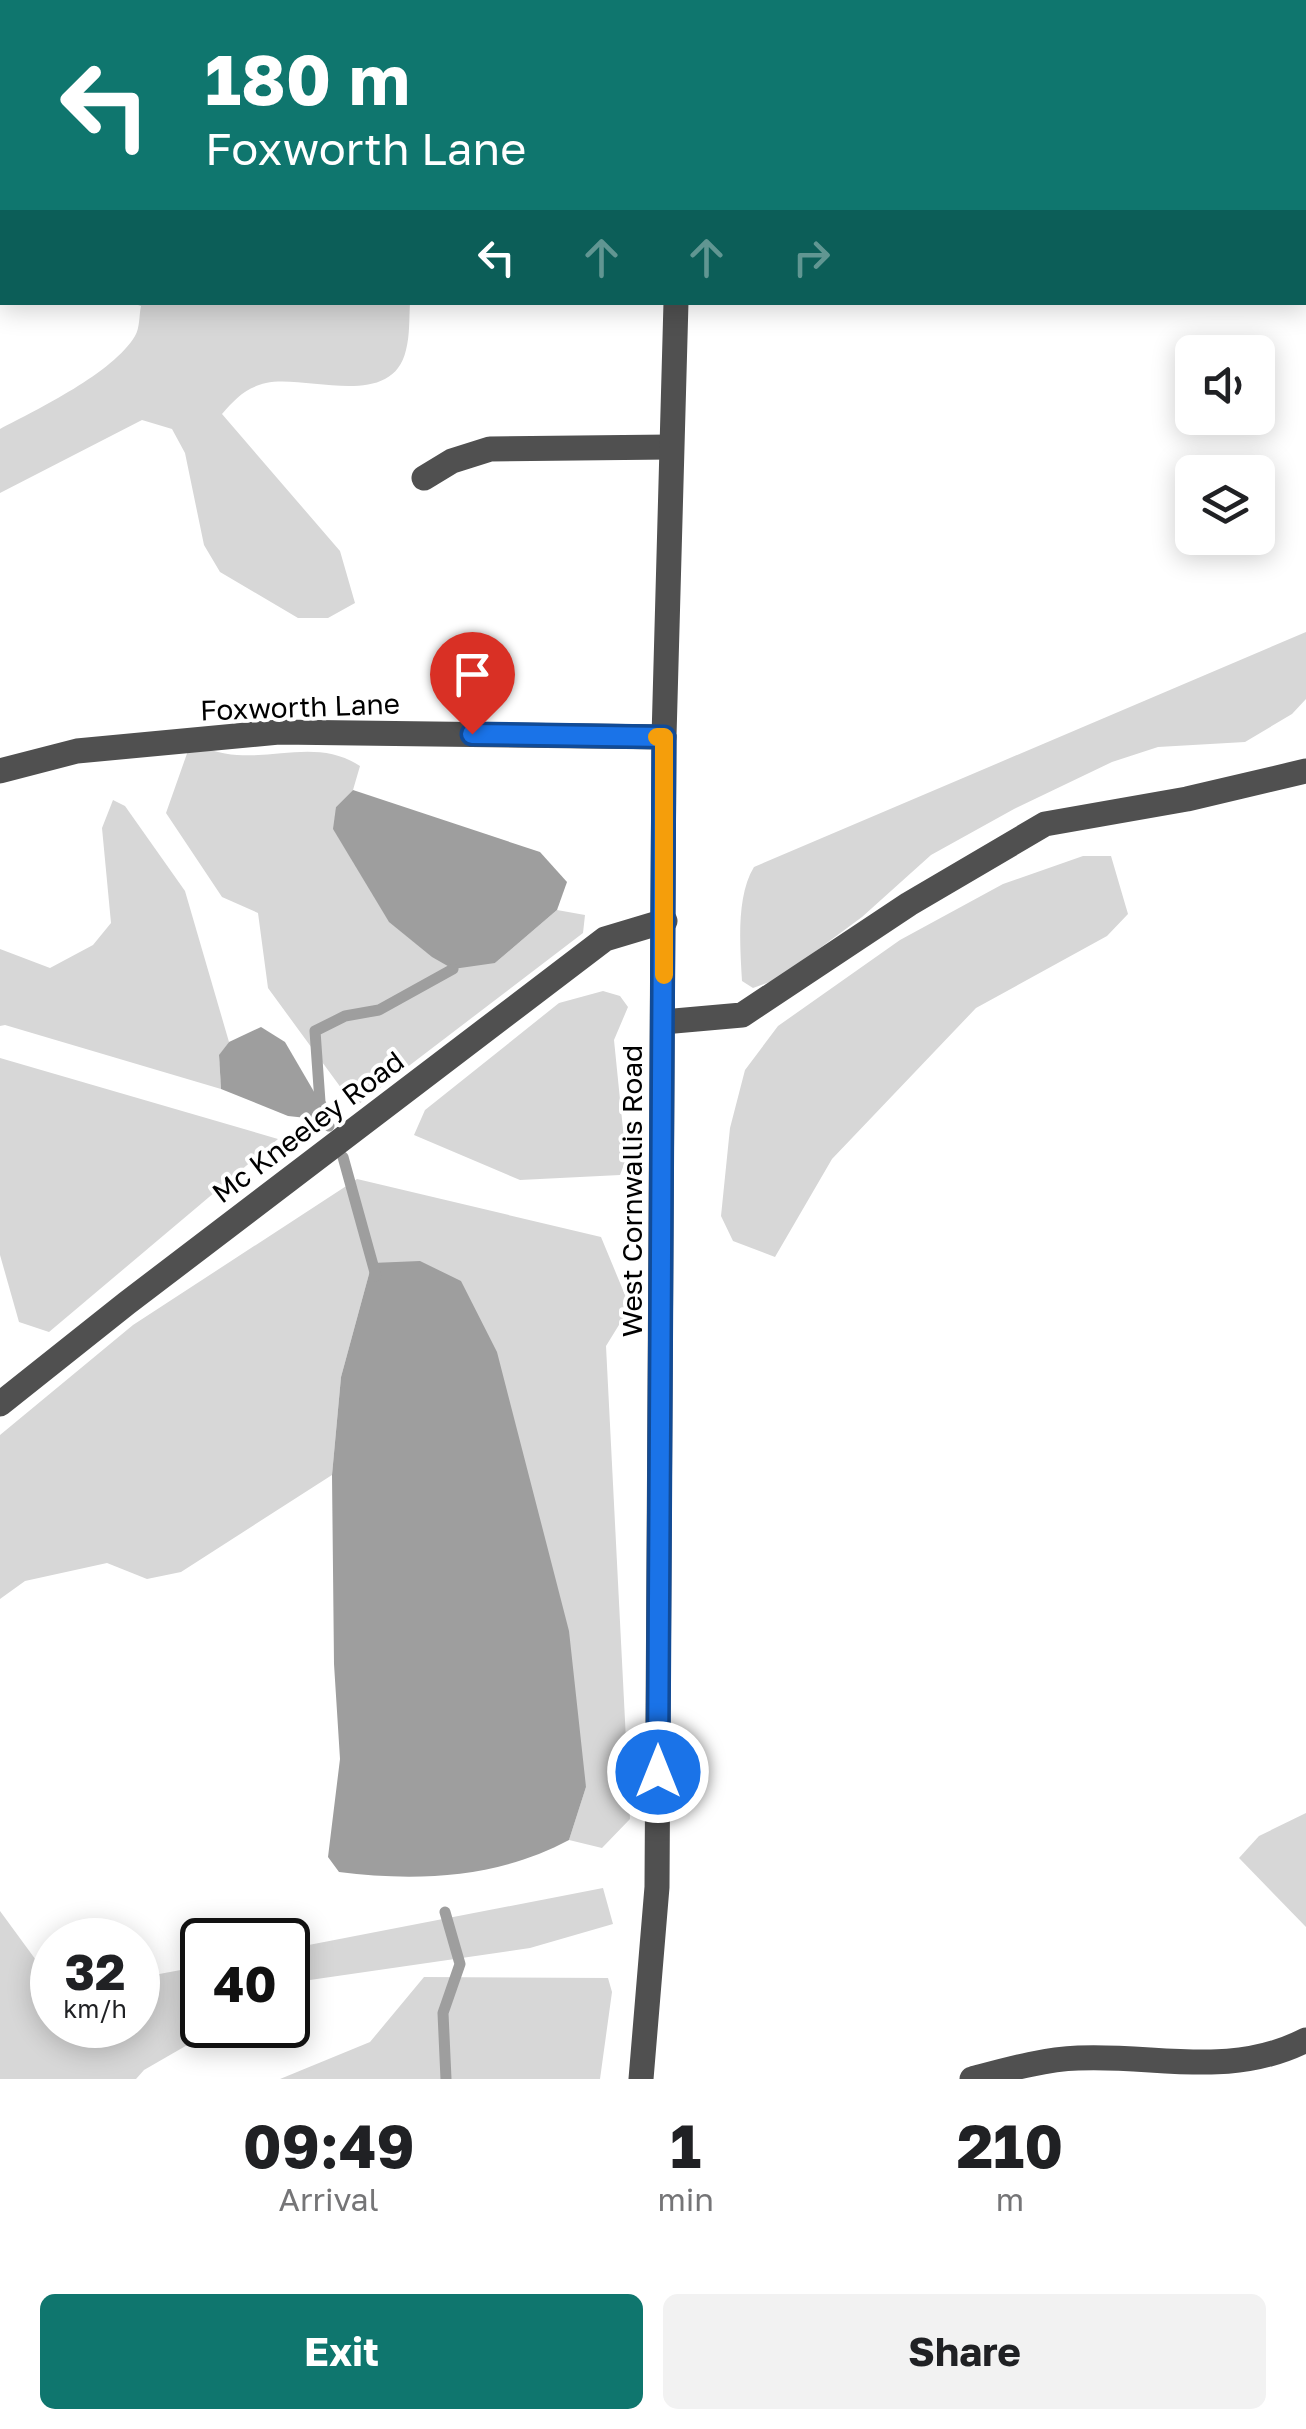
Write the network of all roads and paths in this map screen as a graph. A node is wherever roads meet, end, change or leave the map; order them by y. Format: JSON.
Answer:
{"nodes":[{"id":1,"x":676,"y":305,"type":"edge"},
{"id":2,"x":670,"y":446,"type":"junction"},
{"id":3,"x":424,"y":478,"type":"dead end"},
{"id":4,"x":664,"y":737,"type":"junction"},
{"id":5,"x":1306,"y":770,"type":"edge"},
{"id":6,"x":0,"y":771,"type":"edge"},
{"id":7,"x":665,"y":921,"type":"junction"},
{"id":8,"x":663,"y":1022,"type":"junction"},
{"id":9,"x":0,"y":1404,"type":"edge"},
{"id":10,"x":1306,"y":2040,"type":"edge"},
{"id":11,"x":1211,"y":2071,"type":"edge"},
{"id":12,"x":641,"y":2079,"type":"edge"},
{"id":13,"x":972,"y":2079,"type":"edge"}],
"edges":[{"from":1,"to":2,"type":"street","name":"West Cornwallis Road"},
{"from":2,"to":3,"type":"street"},
{"from":2,"to":4,"type":"street","name":"West Cornwallis Road"},
{"from":4,"to":6,"type":"street","name":"Foxworth Lane"},
{"from":4,"to":7,"type":"street","name":"West Cornwallis Road"},
{"from":5,"to":8,"type":"street"},
{"from":7,"to":8,"type":"street","name":"West Cornwallis Road"},
{"from":7,"to":9,"type":"street","name":"Mc Kneeley Road"},
{"from":8,"to":12,"type":"street","name":"West Cornwallis Road"},
{"from":10,"to":11,"type":"street"},
{"from":11,"to":13,"type":"street"}]}
